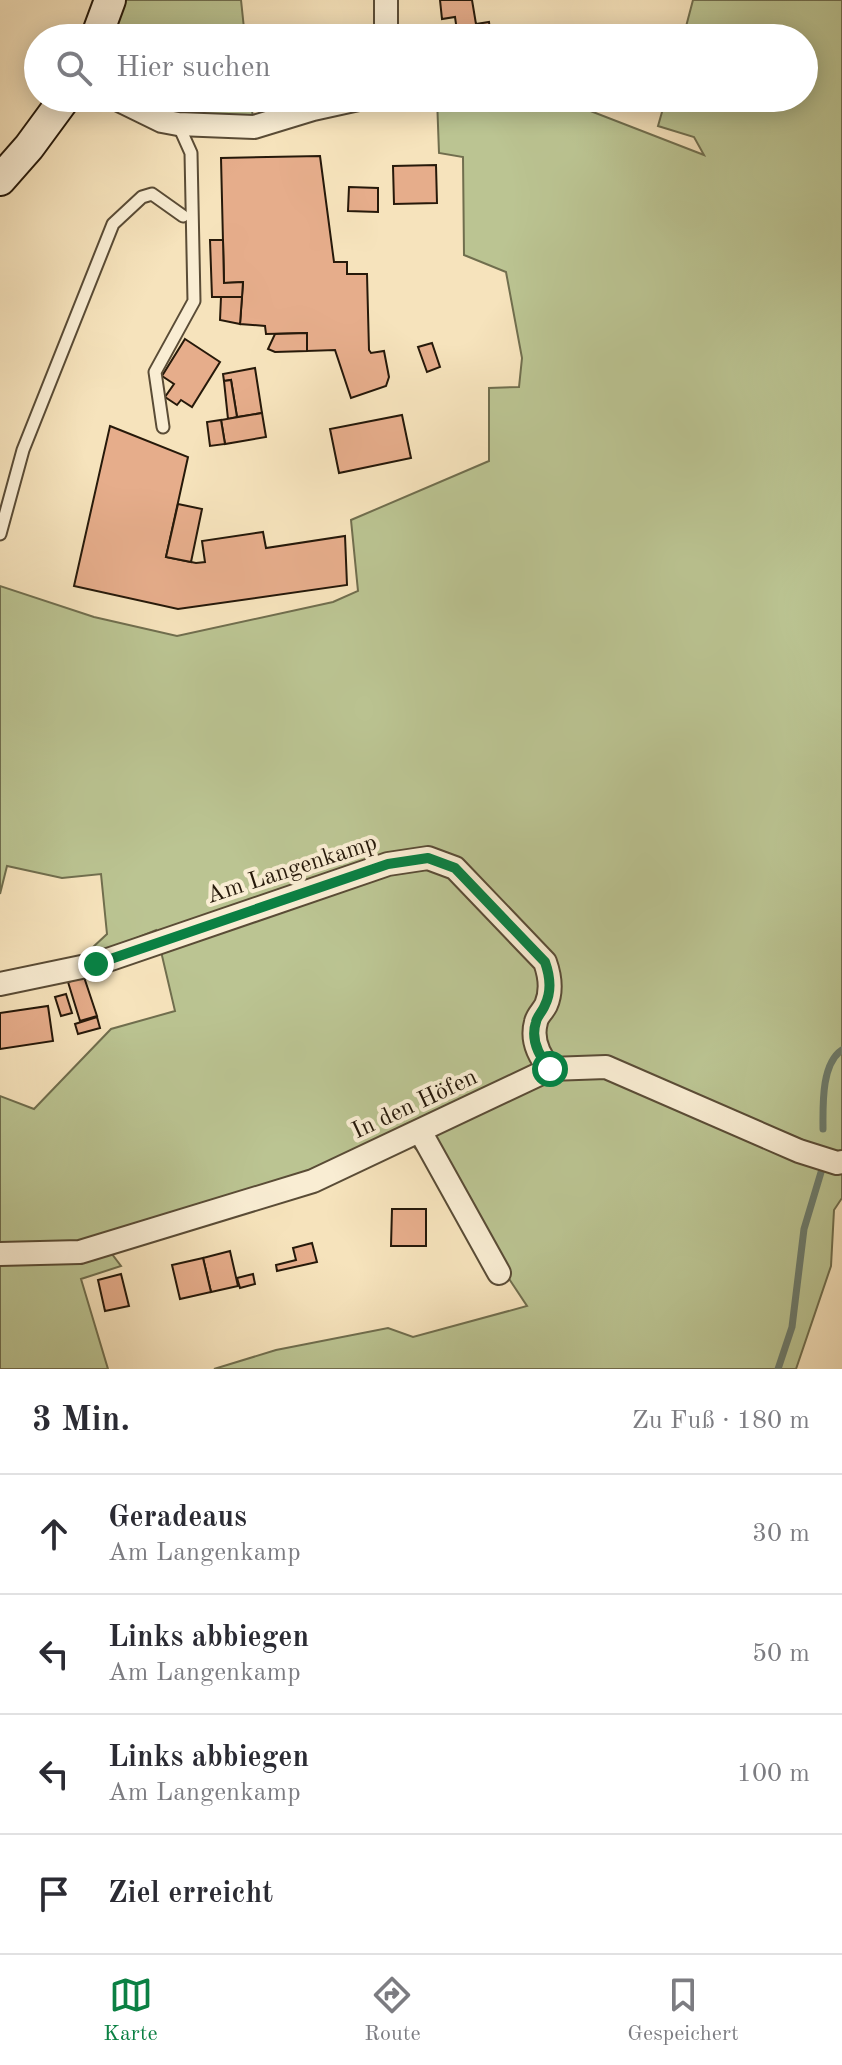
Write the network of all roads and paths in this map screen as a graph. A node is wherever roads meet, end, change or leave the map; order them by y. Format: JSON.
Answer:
{"nodes":[{"id":1,"x":110,"y":0,"type":"edge"},
{"id":2,"x":386,"y":0,"type":"edge"},
{"id":3,"x":101,"y":24,"type":"edge"},
{"id":4,"x":386,"y":24,"type":"edge"},
{"id":5,"x":55,"y":112,"type":"edge"},
{"id":6,"x":144,"y":112,"type":"edge"},
{"id":7,"x":303,"y":112,"type":"edge"},
{"id":8,"x":178,"y":124,"type":"junction"},
{"id":9,"x":0,"y":180,"type":"edge"},
{"id":10,"x":183,"y":216,"type":"dead end"},
{"id":11,"x":163,"y":427,"type":"dead end"},
{"id":12,"x":0,"y":534,"type":"edge"},
{"id":13,"x":0,"y":984,"type":"edge"},
{"id":14,"x":550,"y":1069,"type":"junction"},
{"id":15,"x":420,"y":1131,"type":"junction"},
{"id":16,"x":842,"y":1162,"type":"edge"},
{"id":17,"x":0,"y":1254,"type":"edge"},
{"id":18,"x":499,"y":1273,"type":"dead end"}],
"edges":[{"from":1,"to":3,"type":"main road"},
{"from":2,"to":4,"type":"street"},
{"from":5,"to":9,"type":"main road"},
{"from":6,"to":8,"type":"street"},
{"from":7,"to":8,"type":"street"},
{"from":8,"to":11,"type":"lane"},
{"from":10,"to":12,"type":"lane"},
{"from":13,"to":14,"type":"street","name":"Am Langenkamp"},
{"from":14,"to":15,"type":"street","name":"In den Höfen"},
{"from":14,"to":16,"type":"street","name":"In den Höfen"},
{"from":15,"to":17,"type":"street","name":"In den Höfen"},
{"from":15,"to":18,"type":"street"}]}
